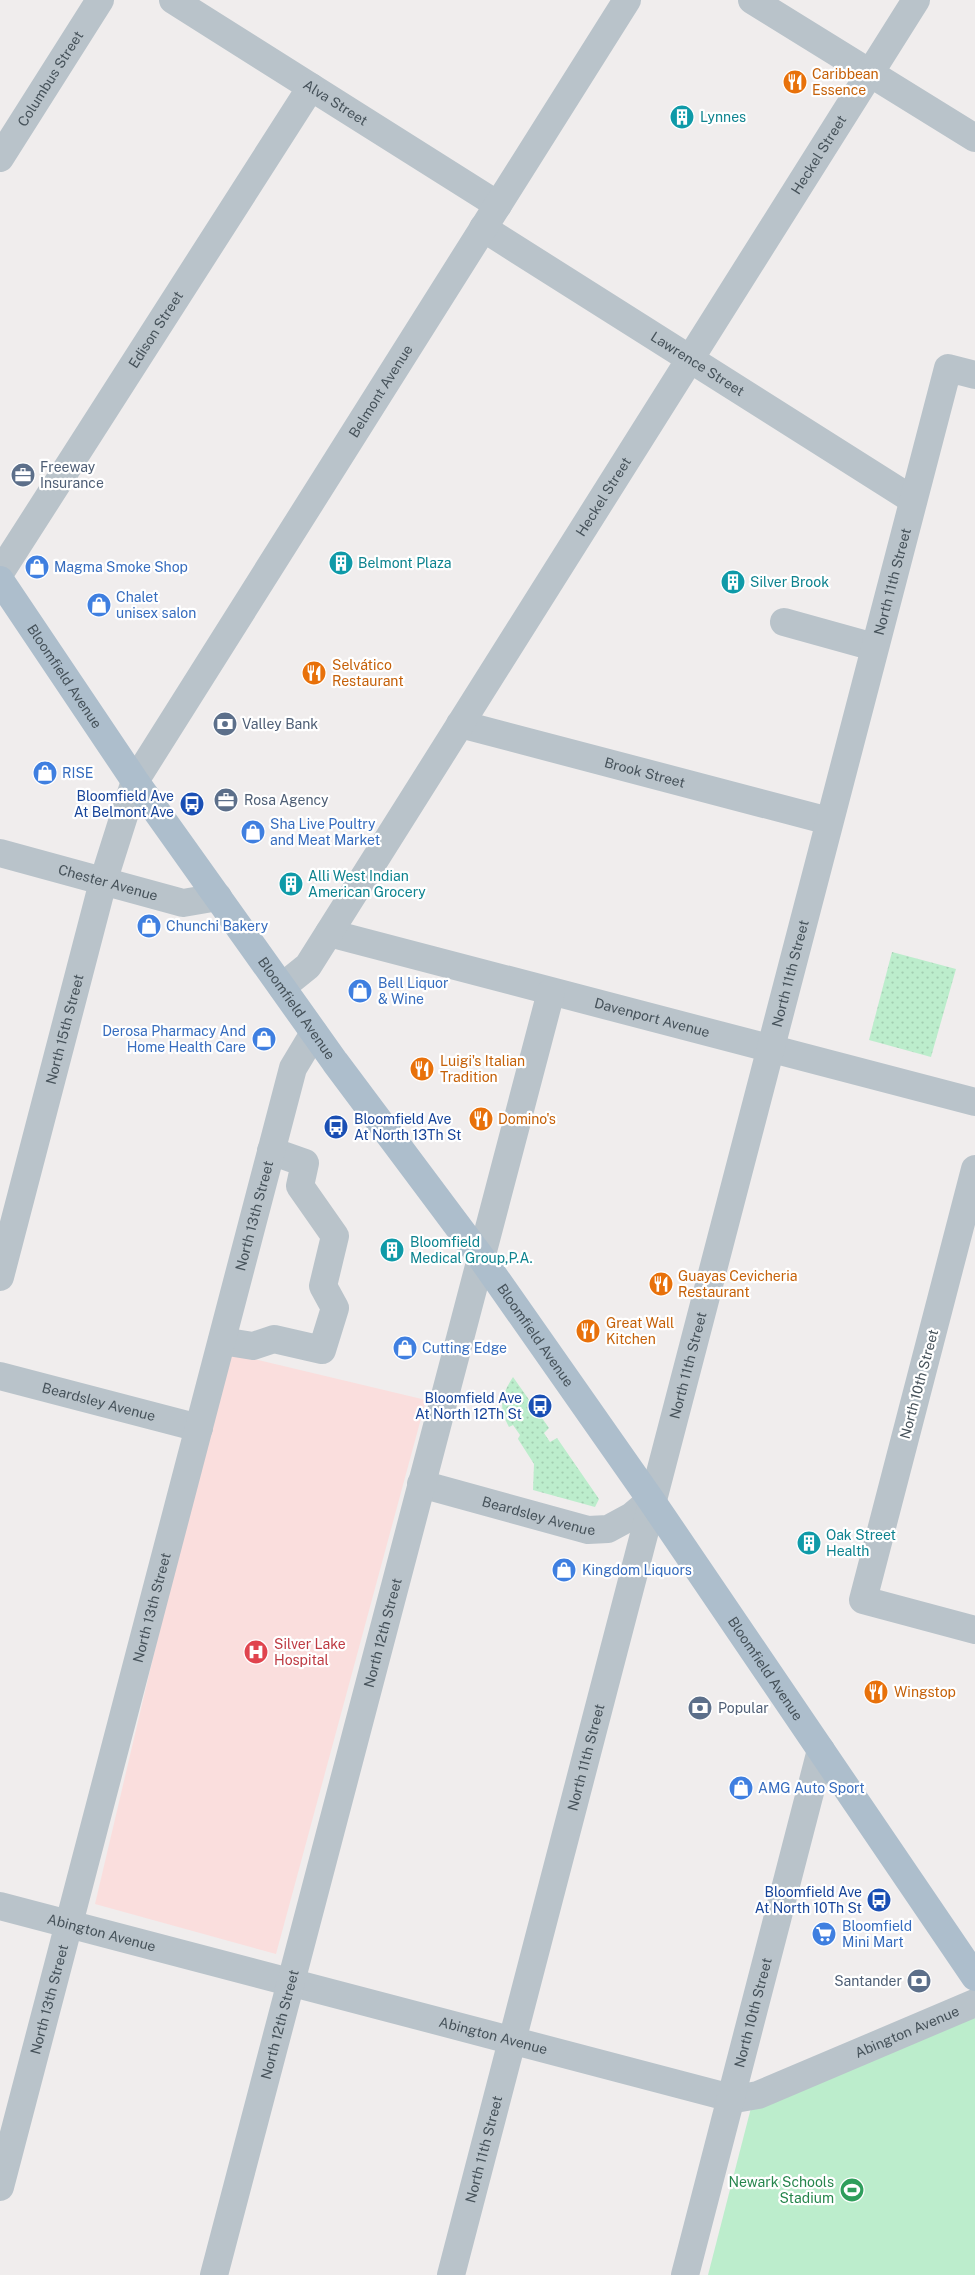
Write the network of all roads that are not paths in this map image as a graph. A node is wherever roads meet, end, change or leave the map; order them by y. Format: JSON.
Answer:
{"nodes":[{"id":1,"x":100,"y":0,"type":"edge"},
{"id":2,"x":173,"y":0,"type":"edge"},
{"id":3,"x":627,"y":0,"type":"edge"},
{"id":4,"x":752,"y":0,"type":"edge"},
{"id":5,"x":916,"y":0,"type":"edge"},
{"id":6,"x":870,"y":73,"type":"junction"},
{"id":7,"x":311,"y":87,"type":"junction"},
{"id":8,"x":975,"y":138,"type":"edge"},
{"id":9,"x":0,"y":158,"type":"edge"},
{"id":10,"x":498,"y":204,"type":"junction"},
{"id":11,"x":483,"y":228,"type":"junction"},
{"id":12,"x":690,"y":359,"type":"junction"},
{"id":13,"x":975,"y":375,"type":"edge"},
{"id":14,"x":913,"y":500,"type":"junction"},
{"id":15,"x":0,"y":573,"type":"edge"},
{"id":16,"x":0,"y":580,"type":"edge"},
{"id":17,"x":784,"y":622,"type":"dead end"},
{"id":18,"x":874,"y":647,"type":"junction"},
{"id":19,"x":460,"y":724,"type":"junction"},
{"id":20,"x":135,"y":781,"type":"junction"},
{"id":21,"x":829,"y":821,"type":"junction"},
{"id":22,"x":0,"y":853,"type":"edge"},
{"id":23,"x":103,"y":882,"type":"junction"},
{"id":24,"x":218,"y":897,"type":"junction"},
{"id":25,"x":328,"y":933,"type":"junction"},
{"id":26,"x":282,"y":987,"type":"junction"},
{"id":27,"x":551,"y":992,"type":"junction"},
{"id":28,"x":314,"y":1033,"type":"junction"},
{"id":29,"x":769,"y":1048,"type":"junction"},
{"id":30,"x":975,"y":1102,"type":"edge"},
{"id":31,"x":271,"y":1151,"type":"junction"},
{"id":32,"x":975,"y":1168,"type":"edge"},
{"id":33,"x":480,"y":1256,"type":"junction"},
{"id":34,"x":0,"y":1277,"type":"edge"},
{"id":35,"x":222,"y":1341,"type":"junction"},
{"id":36,"x":0,"y":1376,"type":"edge"},
{"id":37,"x":199,"y":1428,"type":"junction"},
{"id":38,"x":420,"y":1484,"type":"junction"},
{"id":39,"x":652,"y":1500,"type":"junction"},
{"id":40,"x":975,"y":1630,"type":"edge"},
{"id":41,"x":821,"y":1750,"type":"junction"},
{"id":42,"x":0,"y":1906,"type":"edge"},
{"id":43,"x":69,"y":1924,"type":"junction"},
{"id":44,"x":975,"y":1976,"type":"edge"},
{"id":45,"x":290,"y":1983,"type":"junction"},
{"id":46,"x":975,"y":2003,"type":"edge"},
{"id":47,"x":512,"y":2041,"type":"junction"},
{"id":48,"x":731,"y":2099,"type":"junction"},
{"id":49,"x":0,"y":2187,"type":"edge"},
{"id":50,"x":214,"y":2275,"type":"edge"},
{"id":51,"x":451,"y":2275,"type":"edge"},
{"id":52,"x":686,"y":2275,"type":"edge"}],
"edges":[{"from":1,"to":9,"type":"street","name":"Columbus Street"},
{"from":2,"to":7,"type":"street","name":"Alva Street"},
{"from":3,"to":10,"type":"street","name":"Belmont Avenue"},
{"from":4,"to":6,"type":"street"},
{"from":5,"to":6,"type":"street","name":"Heckel Street"},
{"from":6,"to":8,"type":"street"},
{"from":6,"to":12,"type":"street","name":"Heckel Street"},
{"from":7,"to":10,"type":"street","name":"Alva Street"},
{"from":7,"to":15,"type":"street","name":"Edison Street"},
{"from":10,"to":11,"type":"street","name":"Belmont Avenue"},
{"from":11,"to":12,"type":"street","name":"Lawrence Street"},
{"from":11,"to":20,"type":"street","name":"Belmont Avenue"},
{"from":12,"to":14,"type":"street","name":"Lawrence Street"},
{"from":12,"to":19,"type":"street","name":"Heckel Street"},
{"from":13,"to":14,"type":"street","name":"North 11th Street"},
{"from":14,"to":18,"type":"street","name":"North 11th Street"},
{"from":16,"to":20,"type":"main road","name":"Bloomfield Avenue"},
{"from":17,"to":18,"type":"street"},
{"from":18,"to":21,"type":"street","name":"North 11th Street"},
{"from":19,"to":21,"type":"street","name":"Brook Street"},
{"from":19,"to":25,"type":"street","name":"Heckel Street"},
{"from":20,"to":23,"type":"street","name":"North 15th Street"},
{"from":20,"to":24,"type":"main road","name":"Bloomfield Avenue"},
{"from":21,"to":29,"type":"street","name":"North 11th Street"},
{"from":22,"to":23,"type":"street","name":"Chester Avenue"},
{"from":23,"to":24,"type":"street","name":"Chester Avenue"},
{"from":23,"to":34,"type":"street","name":"North 15th Street"},
{"from":24,"to":26,"type":"main road","name":"Bloomfield Avenue"},
{"from":25,"to":26,"type":"street","name":"Heckel Street"},
{"from":25,"to":27,"type":"street","name":"Davenport Avenue"},
{"from":26,"to":28,"type":"main road","name":"Bloomfield Avenue"},
{"from":27,"to":29,"type":"street","name":"Davenport Avenue"},
{"from":27,"to":33,"type":"street","name":"North 12th Street"},
{"from":28,"to":31,"type":"street","name":"North 13th Street"},
{"from":28,"to":33,"type":"main road","name":"Bloomfield Avenue"},
{"from":29,"to":30,"type":"street","name":"Davenport Avenue"},
{"from":29,"to":39,"type":"street","name":"North 11th Street"},
{"from":31,"to":35,"type":"street","name":"North 13th Street"},
{"from":31,"to":35,"type":"street"},
{"from":32,"to":40,"type":"street","name":"North 10th Street"},
{"from":33,"to":38,"type":"street","name":"North 12th Street"},
{"from":33,"to":39,"type":"main road","name":"Bloomfield Avenue"},
{"from":35,"to":37,"type":"street","name":"North 13th Street"},
{"from":36,"to":37,"type":"street","name":"Beardsley Avenue"},
{"from":37,"to":43,"type":"street","name":"North 13th Street"},
{"from":38,"to":39,"type":"street","name":"Beardsley Avenue"},
{"from":38,"to":45,"type":"street","name":"North 12th Street"},
{"from":39,"to":41,"type":"main road","name":"Bloomfield Avenue"},
{"from":39,"to":47,"type":"street","name":"North 11th Street"},
{"from":41,"to":44,"type":"main road","name":"Bloomfield Avenue"},
{"from":41,"to":48,"type":"street","name":"North 10th Street"},
{"from":42,"to":43,"type":"street","name":"Abington Avenue"},
{"from":43,"to":45,"type":"street","name":"Abington Avenue"},
{"from":43,"to":49,"type":"street","name":"North 13th Street"},
{"from":45,"to":47,"type":"street","name":"Abington Avenue"},
{"from":45,"to":50,"type":"street","name":"North 12th Street"},
{"from":46,"to":48,"type":"street","name":"Abington Avenue"},
{"from":47,"to":48,"type":"street","name":"Abington Avenue"},
{"from":47,"to":51,"type":"street","name":"North 11th Street"},
{"from":48,"to":52,"type":"street","name":"North 10th Street"}]}
